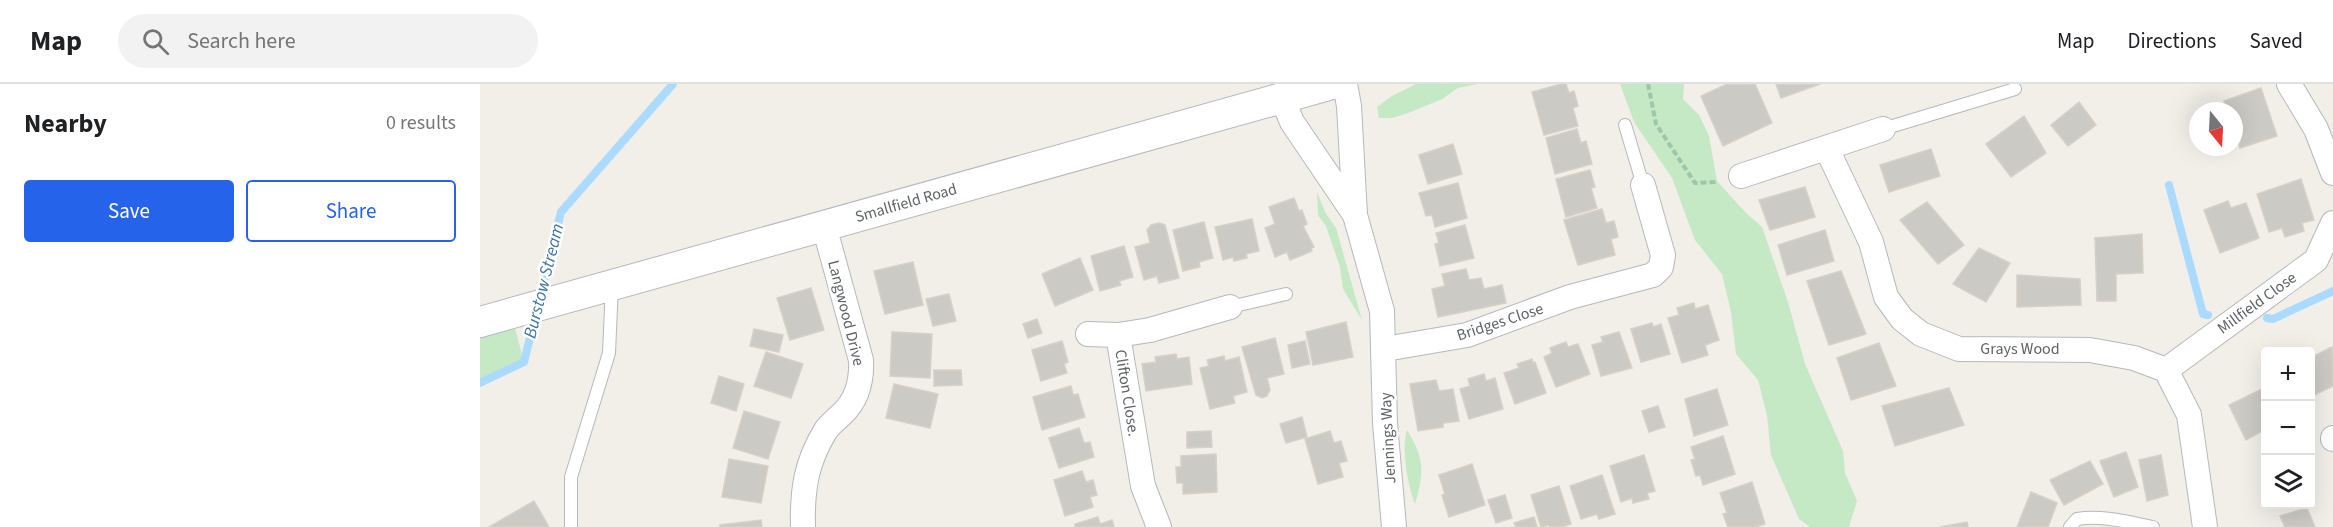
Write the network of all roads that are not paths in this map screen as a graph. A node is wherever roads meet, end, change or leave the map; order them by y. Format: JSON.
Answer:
{"nodes":[{"id":1,"x":1332,"y":84,"type":"edge"},
{"id":2,"x":1345,"y":84,"type":"edge"},
{"id":3,"x":2289,"y":84,"type":"edge"},
{"id":4,"x":2015,"y":88,"type":"dead end"},
{"id":5,"x":1282,"y":98,"type":"junction"},
{"id":6,"x":1625,"y":125,"type":"dead end"},
{"id":7,"x":1883,"y":129,"type":"joint"},
{"id":8,"x":1827,"y":149,"type":"junction"},
{"id":9,"x":2333,"y":173,"type":"edge"},
{"id":10,"x":1741,"y":176,"type":"road end"},
{"id":11,"x":1643,"y":185,"type":"joint"},
{"id":12,"x":1355,"y":214,"type":"junction"},
{"id":13,"x":2333,"y":223,"type":"edge"},
{"id":14,"x":824,"y":226,"type":"junction"},
{"id":15,"x":612,"y":284,"type":"junction"},
{"id":16,"x":1286,"y":294,"type":"dead end"},
{"id":17,"x":1230,"y":307,"type":"joint"},
{"id":18,"x":480,"y":322,"type":"edge"},
{"id":19,"x":1088,"y":334,"type":"dead end"},
{"id":20,"x":1118,"y":335,"type":"junction"},
{"id":21,"x":1385,"y":349,"type":"junction"},
{"id":22,"x":2166,"y":370,"type":"junction"},
{"id":23,"x":571,"y":527,"type":"edge"},
{"id":24,"x":803,"y":527,"type":"edge"},
{"id":25,"x":1158,"y":527,"type":"edge"},
{"id":26,"x":1394,"y":527,"type":"edge"},
{"id":27,"x":2070,"y":527,"type":"edge"},
{"id":28,"x":2153,"y":527,"type":"edge"},
{"id":29,"x":2205,"y":527,"type":"edge"}],
"edges":[{"from":1,"to":5,"type":"street","name":"Smallfield Road"},
{"from":2,"to":12,"type":"street"},
{"from":3,"to":9,"type":"street"},
{"from":4,"to":7,"type":"lane"},
{"from":5,"to":12,"type":"street"},
{"from":5,"to":14,"type":"street","name":"Smallfield Road"},
{"from":6,"to":11,"type":"lane"},
{"from":7,"to":8,"type":"street"},
{"from":8,"to":10,"type":"street"},
{"from":8,"to":22,"type":"street","name":"Grays Wood"},
{"from":11,"to":21,"type":"street","name":"Bridges Close"},
{"from":12,"to":21,"type":"street"},
{"from":13,"to":22,"type":"street","name":"Millfield Close"},
{"from":14,"to":15,"type":"street","name":"Smallfield Road"},
{"from":14,"to":24,"type":"street","name":"Langwood Drive"},
{"from":15,"to":18,"type":"street","name":"Smallfield Road"},
{"from":15,"to":23,"type":"lane"},
{"from":16,"to":17,"type":"lane"},
{"from":17,"to":20,"type":"street","name":"Clifton Close."},
{"from":19,"to":20,"type":"street"},
{"from":20,"to":25,"type":"street","name":"Clifton Close."},
{"from":21,"to":26,"type":"street","name":"Jennings Way"},
{"from":22,"to":29,"type":"street"},
{"from":27,"to":28,"type":"lane"}]}
